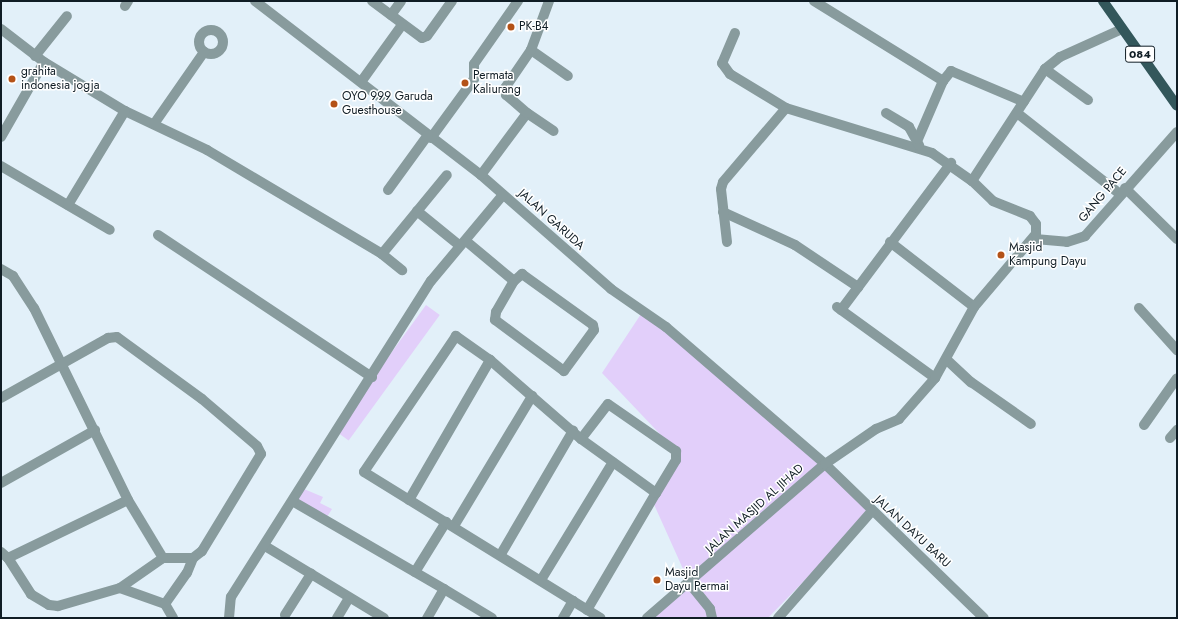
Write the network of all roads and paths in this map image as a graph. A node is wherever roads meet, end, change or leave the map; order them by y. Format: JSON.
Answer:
{"nodes":[{"id":1,"x":255,"y":1,"type":"edge"},
{"id":2,"x":372,"y":1,"type":"edge"},
{"id":3,"x":401,"y":1,"type":"edge"},
{"id":4,"x":452,"y":1,"type":"edge"},
{"id":5,"x":518,"y":1,"type":"edge"},
{"id":6,"x":549,"y":1,"type":"edge"},
{"id":7,"x":814,"y":1,"type":"edge"},
{"id":8,"x":1103,"y":1,"type":"edge"},
{"id":9,"x":391,"y":15,"type":"junction"},
{"id":10,"x":67,"y":16,"type":"dead end"},
{"id":11,"x":402,"y":25,"type":"junction"},
{"id":12,"x":1,"y":29,"type":"edge"},
{"id":13,"x":1122,"y":29,"type":"junction"},
{"id":14,"x":735,"y":33,"type":"dead end"},
{"id":15,"x":531,"y":50,"type":"junction"},
{"id":16,"x":204,"y":52,"type":"dead end"},
{"id":17,"x":35,"y":56,"type":"junction"},
{"id":18,"x":44,"y":62,"type":"junction"},
{"id":19,"x":1045,"y":69,"type":"junction"},
{"id":20,"x":568,"y":76,"type":"dead end"},
{"id":21,"x":943,"y":81,"type":"junction"},
{"id":22,"x":361,"y":82,"type":"junction"},
{"id":23,"x":1088,"y":100,"type":"dead end"},
{"id":24,"x":1024,"y":102,"type":"junction"},
{"id":25,"x":1177,"y":106,"type":"edge"},
{"id":26,"x":786,"y":108,"type":"junction"},
{"id":27,"x":125,"y":111,"type":"junction"},
{"id":28,"x":527,"y":113,"type":"junction"},
{"id":29,"x":886,"y":113,"type":"dead end"},
{"id":30,"x":1017,"y":113,"type":"junction"},
{"id":31,"x":154,"y":124,"type":"junction"},
{"id":32,"x":554,"y":131,"type":"dead end"},
{"id":33,"x":1177,"y":132,"type":"edge"},
{"id":34,"x":1,"y":137,"type":"edge"},
{"id":35,"x":430,"y":137,"type":"junction"},
{"id":36,"x":919,"y":144,"type":"junction"},
{"id":37,"x":951,"y":163,"type":"junction"},
{"id":38,"x":1,"y":166,"type":"edge"},
{"id":39,"x":447,"y":175,"type":"dead end"},
{"id":40,"x":480,"y":175,"type":"junction"},
{"id":41,"x":972,"y":182,"type":"junction"},
{"id":42,"x":388,"y":190,"type":"dead end"},
{"id":43,"x":1123,"y":191,"type":"junction"},
{"id":44,"x":503,"y":195,"type":"junction"},
{"id":45,"x":68,"y":205,"type":"junction"},
{"id":46,"x":417,"y":211,"type":"junction"},
{"id":47,"x":723,"y":212,"type":"junction"},
{"id":48,"x":110,"y":230,"type":"dead end"},
{"id":49,"x":158,"y":235,"type":"dead end"},
{"id":50,"x":1034,"y":239,"type":"junction"},
{"id":51,"x":1177,"y":239,"type":"edge"},
{"id":52,"x":727,"y":242,"type":"dead end"},
{"id":53,"x":890,"y":242,"type":"junction"},
{"id":54,"x":463,"y":244,"type":"junction"},
{"id":55,"x":382,"y":254,"type":"junction"},
{"id":56,"x":1,"y":269,"type":"edge"},
{"id":57,"x":402,"y":270,"type":"dead end"},
{"id":58,"x":514,"y":281,"type":"junction"},
{"id":59,"x":858,"y":287,"type":"junction"},
{"id":60,"x":974,"y":307,"type":"junction"},
{"id":61,"x":1139,"y":308,"type":"dead end"},
{"id":62,"x":1177,"y":350,"type":"edge"},
{"id":63,"x":490,"y":360,"type":"junction"},
{"id":64,"x":947,"y":360,"type":"junction"},
{"id":65,"x":62,"y":366,"type":"junction"},
{"id":66,"x":372,"y":377,"type":"junction"},
{"id":67,"x":934,"y":378,"type":"junction"},
{"id":68,"x":1177,"y":378,"type":"edge"},
{"id":69,"x":532,"y":396,"type":"junction"},
{"id":70,"x":1,"y":398,"type":"edge"},
{"id":71,"x":1031,"y":424,"type":"dead end"},
{"id":72,"x":1144,"y":425,"type":"dead end"},
{"id":73,"x":95,"y":430,"type":"junction"},
{"id":74,"x":1177,"y":430,"type":"edge"},
{"id":75,"x":573,"y":431,"type":"junction"},
{"id":76,"x":1170,"y":438,"type":"dead end"},
{"id":77,"x":581,"y":439,"type":"junction"},
{"id":78,"x":613,"y":462,"type":"junction"},
{"id":79,"x":824,"y":464,"type":"junction"},
{"id":80,"x":1,"y":483,"type":"edge"},
{"id":81,"x":656,"y":493,"type":"junction"},
{"id":82,"x":128,"y":500,"type":"junction"},
{"id":83,"x":410,"y":500,"type":"junction"},
{"id":84,"x":294,"y":502,"type":"junction"},
{"id":85,"x":871,"y":512,"type":"junction"},
{"id":86,"x":450,"y":524,"type":"junction"},
{"id":87,"x":265,"y":546,"type":"junction"},
{"id":88,"x":501,"y":554,"type":"junction"},
{"id":89,"x":5,"y":555,"type":"edge"},
{"id":90,"x":163,"y":558,"type":"junction"},
{"id":91,"x":193,"y":558,"type":"junction"},
{"id":92,"x":415,"y":572,"type":"junction"},
{"id":93,"x":312,"y":574,"type":"junction"},
{"id":94,"x":541,"y":580,"type":"junction"},
{"id":95,"x":690,"y":584,"type":"junction"},
{"id":96,"x":120,"y":588,"type":"junction"},
{"id":97,"x":444,"y":588,"type":"junction"},
{"id":98,"x":349,"y":598,"type":"junction"},
{"id":99,"x":573,"y":601,"type":"junction"},
{"id":100,"x":164,"y":604,"type":"junction"},
{"id":101,"x":587,"y":610,"type":"junction"},
{"id":102,"x":285,"y":615,"type":"dead end"},
{"id":103,"x":173,"y":618,"type":"edge"},
{"id":104,"x":229,"y":618,"type":"edge"},
{"id":105,"x":337,"y":618,"type":"edge"},
{"id":106,"x":384,"y":618,"type":"edge"},
{"id":107,"x":427,"y":618,"type":"edge"},
{"id":108,"x":492,"y":618,"type":"edge"},
{"id":109,"x":563,"y":618,"type":"edge"},
{"id":110,"x":600,"y":618,"type":"edge"},
{"id":111,"x":647,"y":618,"type":"edge"},
{"id":112,"x":712,"y":618,"type":"edge"},
{"id":113,"x":778,"y":618,"type":"edge"},
{"id":114,"x":984,"y":618,"type":"edge"}],
"edges":[{"from":1,"to":22,"type":"street","name":"JALAN GARUDA"},
{"from":2,"to":9,"type":"street"},
{"from":3,"to":9,"type":"street"},
{"from":4,"to":11,"type":"street"},
{"from":5,"to":35,"type":"street"},
{"from":6,"to":15,"type":"street"},
{"from":7,"to":21,"type":"street"},
{"from":8,"to":13,"type":"main road","number":"084"},
{"from":9,"to":11,"type":"street"},
{"from":10,"to":17,"type":"street"},
{"from":11,"to":22,"type":"street"},
{"from":12,"to":17,"type":"street"},
{"from":13,"to":19,"type":"street"},
{"from":13,"to":25,"type":"main road","number":"084"},
{"from":14,"to":26,"type":"street"},
{"from":15,"to":20,"type":"street"},
{"from":15,"to":28,"type":"street"},
{"from":16,"to":31,"type":"street"},
{"from":17,"to":18,"type":"street"},
{"from":18,"to":27,"type":"street"},
{"from":18,"to":34,"type":"street"},
{"from":19,"to":23,"type":"street"},
{"from":19,"to":24,"type":"street"},
{"from":21,"to":24,"type":"street"},
{"from":21,"to":36,"type":"street"},
{"from":22,"to":35,"type":"street","name":"JALAN GARUDA"},
{"from":24,"to":30,"type":"street"},
{"from":26,"to":36,"type":"street"},
{"from":26,"to":47,"type":"street"},
{"from":27,"to":31,"type":"street"},
{"from":27,"to":45,"type":"street"},
{"from":28,"to":32,"type":"street"},
{"from":28,"to":40,"type":"street"},
{"from":29,"to":36,"type":"street"},
{"from":30,"to":41,"type":"street"},
{"from":30,"to":43,"type":"street"},
{"from":31,"to":55,"type":"street"},
{"from":33,"to":43,"type":"street","name":"GANG PACE"},
{"from":35,"to":40,"type":"street","name":"JALAN GARUDA"},
{"from":35,"to":42,"type":"street"},
{"from":36,"to":37,"type":"street"},
{"from":37,"to":41,"type":"street"},
{"from":37,"to":53,"type":"street"},
{"from":38,"to":45,"type":"street"},
{"from":39,"to":46,"type":"street"},
{"from":40,"to":44,"type":"street","name":"JALAN GARUDA"},
{"from":41,"to":50,"type":"street"},
{"from":43,"to":50,"type":"street","name":"GANG PACE"},
{"from":43,"to":51,"type":"street"},
{"from":44,"to":54,"type":"street"},
{"from":44,"to":79,"type":"street","name":"JALAN GARUDA"},
{"from":45,"to":48,"type":"street"},
{"from":46,"to":54,"type":"street"},
{"from":46,"to":55,"type":"street"},
{"from":47,"to":52,"type":"street"},
{"from":47,"to":59,"type":"street"},
{"from":49,"to":66,"type":"street"},
{"from":50,"to":60,"type":"street","name":"JALAN MASJID AL JIHAD"},
{"from":53,"to":59,"type":"street"},
{"from":53,"to":60,"type":"street"},
{"from":54,"to":58,"type":"street"},
{"from":54,"to":66,"type":"street"},
{"from":55,"to":57,"type":"street"},
{"from":56,"to":65,"type":"street"},
{"from":58,"to":58,"type":"street"},
{"from":59,"to":67,"type":"street"},
{"from":60,"to":64,"type":"street","name":"JALAN MASJID AL JIHAD"},
{"from":61,"to":62,"type":"street"},
{"from":63,"to":69,"type":"street"},
{"from":63,"to":83,"type":"street"},
{"from":63,"to":83,"type":"street"},
{"from":64,"to":67,"type":"street","name":"JALAN MASJID AL JIHAD"},
{"from":64,"to":71,"type":"street"},
{"from":65,"to":70,"type":"street"},
{"from":65,"to":73,"type":"street"},
{"from":65,"to":91,"type":"street"},
{"from":66,"to":84,"type":"street"},
{"from":67,"to":79,"type":"street","name":"JALAN MASJID AL JIHAD"},
{"from":68,"to":72,"type":"street"},
{"from":69,"to":75,"type":"street"},
{"from":69,"to":86,"type":"street"},
{"from":73,"to":80,"type":"street"},
{"from":73,"to":82,"type":"street"},
{"from":74,"to":76,"type":"street"},
{"from":75,"to":77,"type":"street"},
{"from":75,"to":88,"type":"street"},
{"from":77,"to":78,"type":"street"},
{"from":77,"to":81,"type":"street"},
{"from":78,"to":81,"type":"street"},
{"from":78,"to":94,"type":"street"},
{"from":79,"to":85,"type":"street","name":"JALAN DAYU BARU"},
{"from":79,"to":95,"type":"street","name":"JALAN MASJID AL JIHAD"},
{"from":81,"to":101,"type":"street"},
{"from":82,"to":89,"type":"street"},
{"from":82,"to":90,"type":"street"},
{"from":83,"to":86,"type":"street"},
{"from":84,"to":87,"type":"street"},
{"from":84,"to":92,"type":"street"},
{"from":85,"to":113,"type":"street"},
{"from":85,"to":114,"type":"street","name":"JALAN DAYU BARU"},
{"from":86,"to":88,"type":"street"},
{"from":86,"to":92,"type":"street"},
{"from":87,"to":93,"type":"street"},
{"from":87,"to":104,"type":"street"},
{"from":88,"to":94,"type":"street"},
{"from":89,"to":96,"type":"street"},
{"from":90,"to":91,"type":"street"},
{"from":90,"to":96,"type":"street"},
{"from":91,"to":100,"type":"street"},
{"from":92,"to":97,"type":"street"},
{"from":93,"to":98,"type":"street"},
{"from":93,"to":102,"type":"street"},
{"from":94,"to":99,"type":"street"},
{"from":95,"to":111,"type":"street","name":"JALAN MASJID AL JIHAD"},
{"from":95,"to":112,"type":"street"},
{"from":96,"to":100,"type":"street"},
{"from":97,"to":107,"type":"street"},
{"from":97,"to":108,"type":"street"},
{"from":98,"to":105,"type":"street"},
{"from":98,"to":106,"type":"street"},
{"from":99,"to":101,"type":"street"},
{"from":99,"to":109,"type":"street"},
{"from":100,"to":103,"type":"street"},
{"from":101,"to":110,"type":"street"}]}
